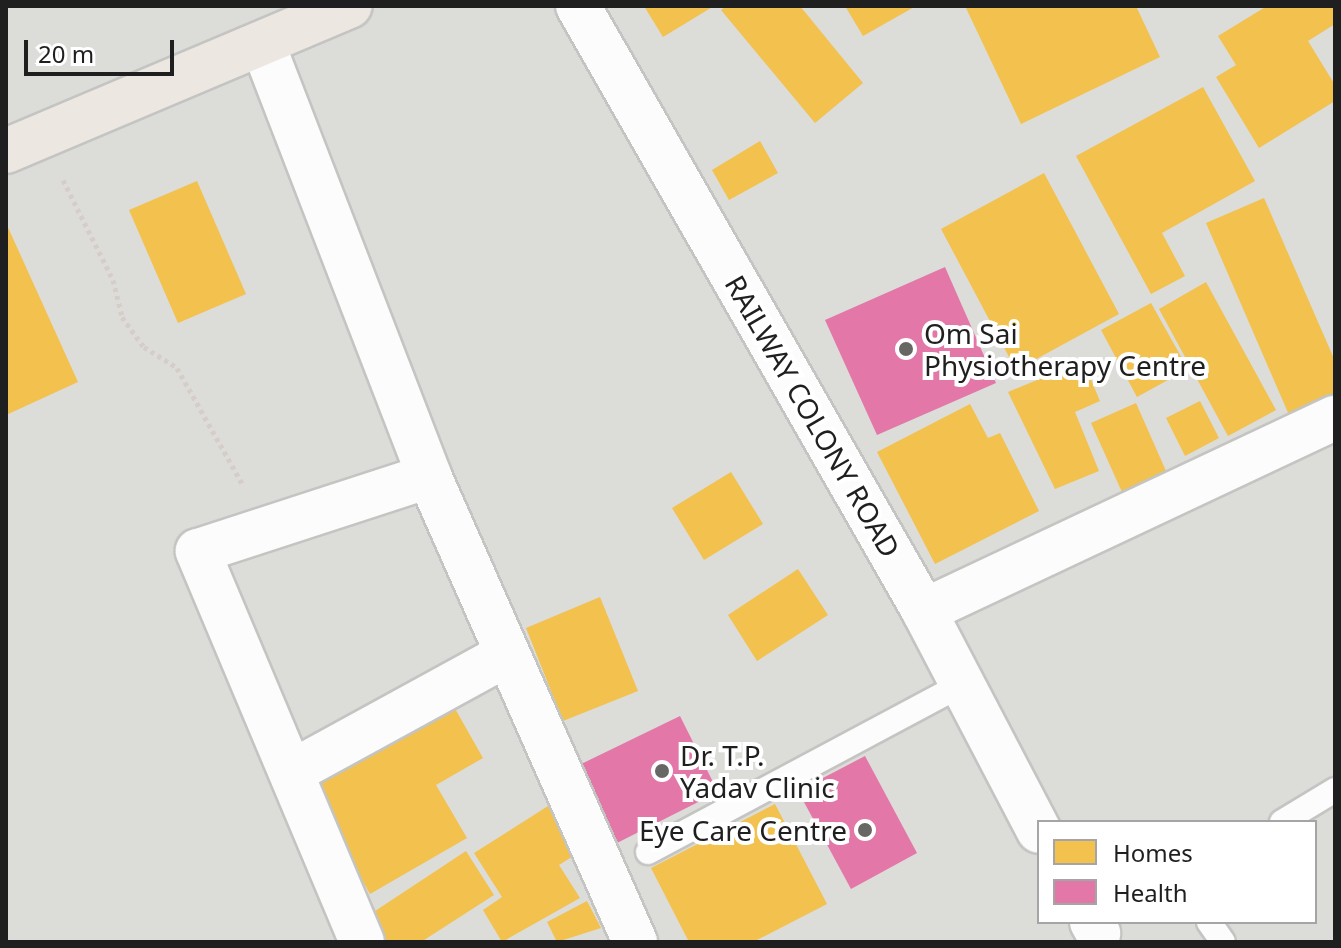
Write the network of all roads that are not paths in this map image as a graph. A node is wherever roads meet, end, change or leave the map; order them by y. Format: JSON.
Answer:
{"nodes":[{"id":1,"x":350,"y":6,"type":"edge"},
{"id":2,"x":578,"y":6,"type":"edge"},
{"id":3,"x":263,"y":45,"type":"junction"},
{"id":4,"x":26,"y":144,"type":"edge"},
{"id":5,"x":1335,"y":418,"type":"edge"},
{"id":6,"x":429,"y":476,"type":"junction"},
{"id":7,"x":924,"y":611,"type":"junction"},
{"id":8,"x":504,"y":656,"type":"junction"},
{"id":9,"x":961,"y":685,"type":"junction"},
{"id":10,"x":292,"y":772,"type":"junction"},
{"id":11,"x":1335,"y":790,"type":"edge"},
{"id":12,"x":1285,"y":820,"type":"edge"},
{"id":13,"x":1037,"y":827,"type":"edge"},
{"id":14,"x":648,"y":852,"type":"dead end"},
{"id":15,"x":1210,"y":924,"type":"edge"},
{"id":16,"x":362,"y":942,"type":"edge"},
{"id":17,"x":635,"y":942,"type":"edge"},
{"id":18,"x":1223,"y":942,"type":"edge"}],
"edges":[{"from":1,"to":3,"type":"highway"},
{"from":2,"to":7,"type":"street","name":"RAILWAY COLONY ROAD"},
{"from":3,"to":4,"type":"highway"},
{"from":3,"to":6,"type":"street"},
{"from":5,"to":7,"type":"street"},
{"from":6,"to":8,"type":"street"},
{"from":6,"to":10,"type":"street"},
{"from":7,"to":9,"type":"street","name":"RAILWAY COLONY ROAD"},
{"from":8,"to":10,"type":"street"},
{"from":8,"to":17,"type":"street"},
{"from":9,"to":13,"type":"street","name":"RAILWAY COLONY ROAD"},
{"from":9,"to":14,"type":"lane"},
{"from":10,"to":16,"type":"street"},
{"from":11,"to":12,"type":"lane"},
{"from":15,"to":18,"type":"lane"}]}
